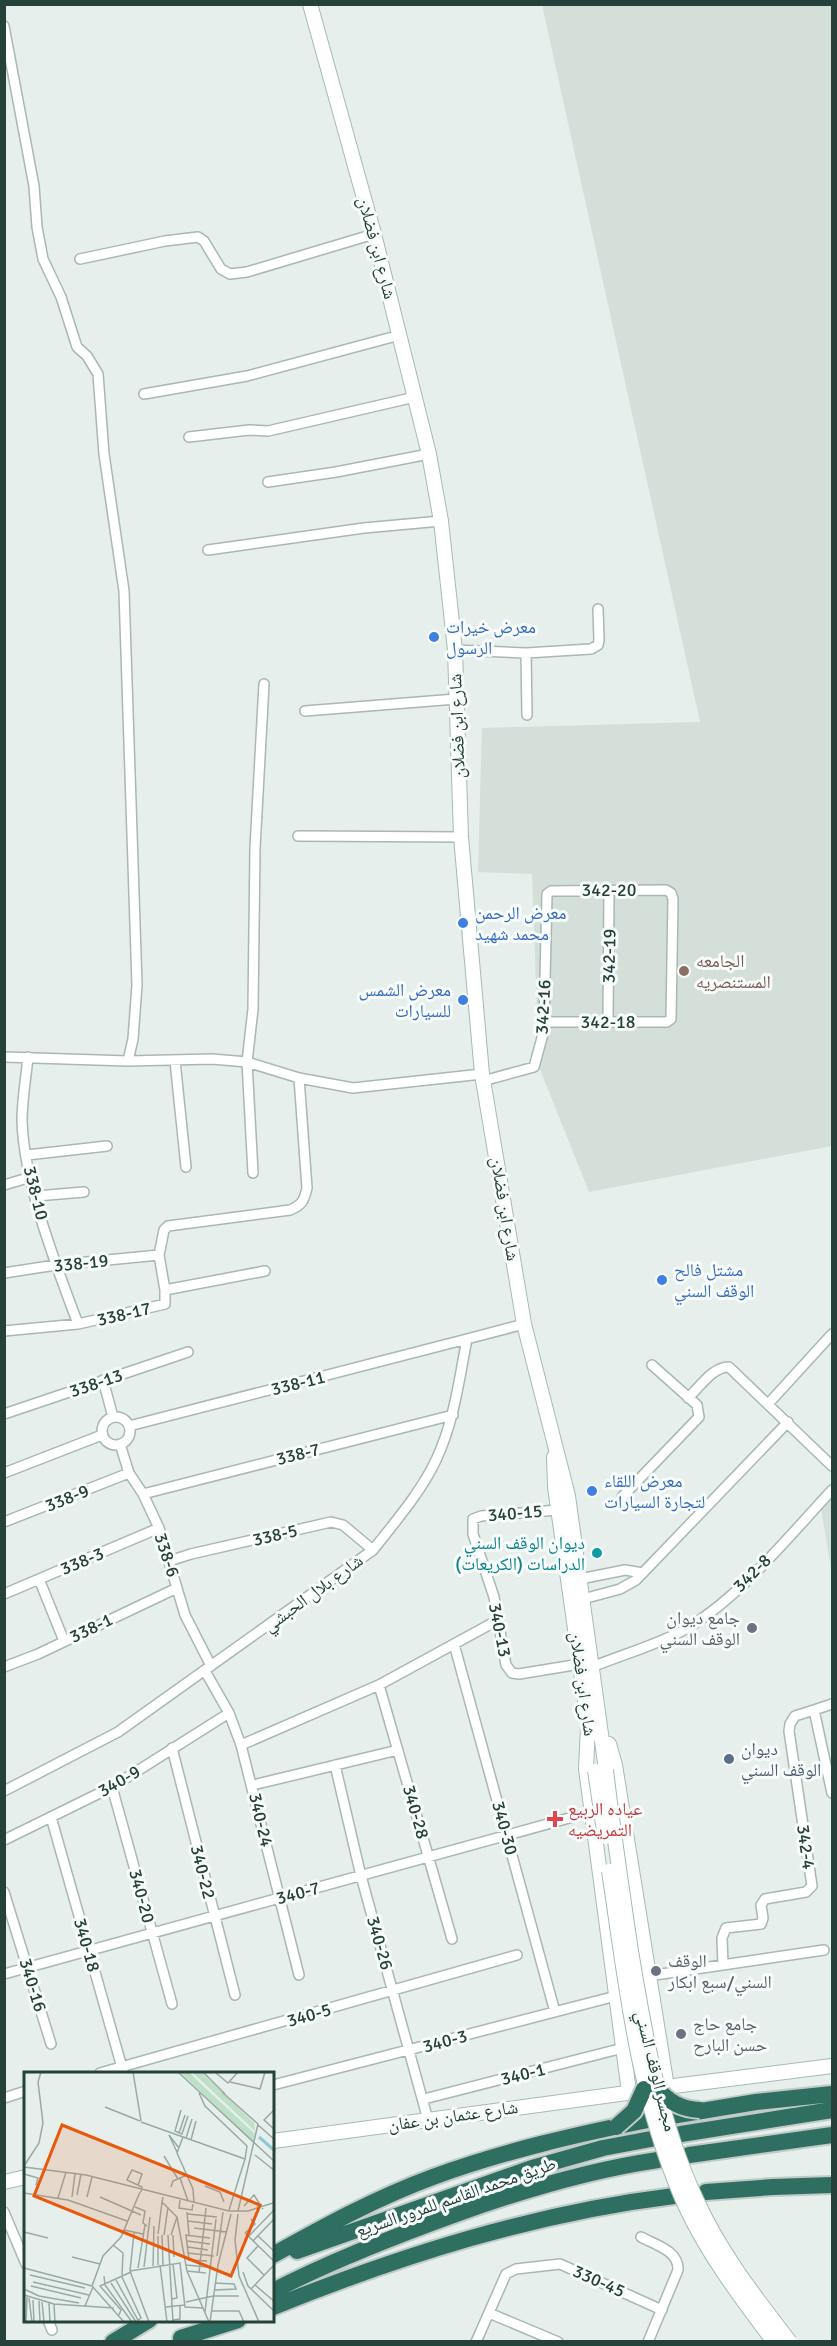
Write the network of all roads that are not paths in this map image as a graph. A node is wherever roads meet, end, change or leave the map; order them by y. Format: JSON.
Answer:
{"nodes":[{"id":1,"x":310,"y":4,"type":"edge"},
{"id":2,"x":4,"y":26,"type":"edge"},
{"id":3,"x":374,"y":234,"type":"junction"},
{"id":4,"x":80,"y":259,"type":"dead end"},
{"id":5,"x":400,"y":335,"type":"junction"},
{"id":6,"x":144,"y":394,"type":"dead end"},
{"id":7,"x":415,"y":397,"type":"junction"},
{"id":8,"x":189,"y":436,"type":"dead end"},
{"id":9,"x":429,"y":454,"type":"junction"},
{"id":10,"x":268,"y":482,"type":"dead end"},
{"id":11,"x":441,"y":521,"type":"junction"},
{"id":12,"x":208,"y":550,"type":"dead end"},
{"id":13,"x":598,"y":609,"type":"dead end"},
{"id":14,"x":454,"y":650,"type":"junction"},
{"id":15,"x":526,"y":652,"type":"junction"},
{"id":16,"x":264,"y":684,"type":"dead end"},
{"id":17,"x":456,"y":699,"type":"junction"},
{"id":18,"x":305,"y":711,"type":"dead end"},
{"id":19,"x":527,"y":715,"type":"dead end"},
{"id":20,"x":298,"y":836,"type":"dead end"},
{"id":21,"x":461,"y":837,"type":"junction"},
{"id":22,"x":609,"y":890,"type":"junction"},
{"id":23,"x":547,"y":894,"type":"joint"},
{"id":24,"x":671,"y":1019,"type":"joint"},
{"id":25,"x":544,"y":1022,"type":"junction"},
{"id":26,"x":608,"y":1022,"type":"junction"},
{"id":27,"x":4,"y":1057,"type":"edge"},
{"id":28,"x":27,"y":1057,"type":"junction"},
{"id":29,"x":128,"y":1061,"type":"junction"},
{"id":30,"x":175,"y":1061,"type":"junction"},
{"id":31,"x":247,"y":1062,"type":"junction"},
{"id":32,"x":483,"y":1077,"type":"junction"},
{"id":33,"x":299,"y":1078,"type":"junction"},
{"id":34,"x":107,"y":1146,"type":"dead end"},
{"id":35,"x":27,"y":1155,"type":"junction"},
{"id":36,"x":186,"y":1167,"type":"dead end"},
{"id":37,"x":253,"y":1173,"type":"dead end"},
{"id":38,"x":31,"y":1177,"type":"junction"},
{"id":39,"x":4,"y":1185,"type":"edge"},
{"id":40,"x":84,"y":1192,"type":"dead end"},
{"id":41,"x":36,"y":1196,"type":"junction"},
{"id":42,"x":159,"y":1256,"type":"junction"},
{"id":43,"x":56,"y":1265,"type":"junction"},
{"id":44,"x":265,"y":1271,"type":"dead end"},
{"id":45,"x":4,"y":1273,"type":"edge"},
{"id":46,"x":165,"y":1290,"type":"junction"},
{"id":47,"x":78,"y":1324,"type":"junction"},
{"id":48,"x":524,"y":1324,"type":"junction"},
{"id":49,"x":4,"y":1331,"type":"edge"},
{"id":50,"x":832,"y":1334,"type":"edge"},
{"id":51,"x":467,"y":1339,"type":"junction"},
{"id":52,"x":188,"y":1352,"type":"dead end"},
{"id":53,"x":652,"y":1365,"type":"dead end"},
{"id":54,"x":103,"y":1380,"type":"junction"},
{"id":55,"x":688,"y":1398,"type":"junction"},
{"id":56,"x":769,"y":1403,"type":"junction"},
{"id":57,"x":4,"y":1414,"type":"edge"},
{"id":58,"x":453,"y":1415,"type":"junction"},
{"id":59,"x":113,"y":1417,"type":"junction"},
{"id":60,"x":788,"y":1422,"type":"junction"},
{"id":61,"x":129,"y":1426,"type":"junction"},
{"id":62,"x":102,"y":1435,"type":"junction"},
{"id":63,"x":120,"y":1444,"type":"junction"},
{"id":64,"x":556,"y":1456,"type":"junction"},
{"id":65,"x":832,"y":1466,"type":"edge"},
{"id":66,"x":4,"y":1473,"type":"edge"},
{"id":67,"x":129,"y":1473,"type":"junction"},
{"id":68,"x":832,"y":1490,"type":"edge"},
{"id":69,"x":144,"y":1494,"type":"junction"},
{"id":70,"x":622,"y":1497,"type":"dead end"},
{"id":71,"x":558,"y":1510,"type":"junction"},
{"id":72,"x":473,"y":1520,"type":"joint"},
{"id":73,"x":4,"y":1522,"type":"edge"},
{"id":74,"x":159,"y":1528,"type":"junction"},
{"id":75,"x":373,"y":1550,"type":"junction"},
{"id":76,"x":169,"y":1561,"type":"junction"},
{"id":77,"x":643,"y":1573,"type":"junction"},
{"id":78,"x":39,"y":1579,"type":"junction"},
{"id":79,"x":580,"y":1579,"type":"junction"},
{"id":80,"x":177,"y":1588,"type":"junction"},
{"id":81,"x":4,"y":1594,"type":"edge"},
{"id":82,"x":583,"y":1599,"type":"junction"},
{"id":83,"x":498,"y":1620,"type":"junction"},
{"id":84,"x":64,"y":1641,"type":"junction"},
{"id":85,"x":454,"y":1644,"type":"junction"},
{"id":86,"x":586,"y":1666,"type":"junction"},
{"id":87,"x":4,"y":1667,"type":"edge"},
{"id":88,"x":208,"y":1669,"type":"junction"},
{"id":89,"x":379,"y":1685,"type":"junction"},
{"id":90,"x":832,"y":1704,"type":"edge"},
{"id":91,"x":814,"y":1710,"type":"junction"},
{"id":92,"x":229,"y":1713,"type":"junction"},
{"id":93,"x":594,"y":1726,"type":"junction"},
{"id":94,"x":241,"y":1745,"type":"junction"},
{"id":95,"x":172,"y":1749,"type":"junction"},
{"id":96,"x":398,"y":1750,"type":"junction"},
{"id":97,"x":335,"y":1765,"type":"junction"},
{"id":98,"x":600,"y":1770,"type":"joint"},
{"id":99,"x":253,"y":1785,"type":"junction"},
{"id":100,"x":112,"y":1787,"type":"junction"},
{"id":101,"x":4,"y":1791,"type":"edge"},
{"id":102,"x":832,"y":1793,"type":"edge"},
{"id":103,"x":591,"y":1812,"type":"junction"},
{"id":104,"x":51,"y":1817,"type":"junction"},
{"id":105,"x":507,"y":1836,"type":"junction"},
{"id":106,"x":4,"y":1840,"type":"edge"},
{"id":107,"x":429,"y":1858,"type":"junction"},
{"id":108,"x":361,"y":1876,"type":"junction"},
{"id":109,"x":4,"y":1892,"type":"edge"},
{"id":110,"x":279,"y":1899,"type":"junction"},
{"id":111,"x":214,"y":1916,"type":"junction"},
{"id":112,"x":153,"y":1933,"type":"junction"},
{"id":113,"x":452,"y":1939,"type":"dead end"},
{"id":114,"x":824,"y":1950,"type":"dead end"},
{"id":115,"x":89,"y":1951,"type":"junction"},
{"id":116,"x":517,"y":1955,"type":"dead end"},
{"id":117,"x":723,"y":1965,"type":"junction"},
{"id":118,"x":28,"y":1967,"type":"junction"},
{"id":119,"x":4,"y":1974,"type":"edge"},
{"id":120,"x":299,"y":1975,"type":"dead end"},
{"id":121,"x":648,"y":1976,"type":"junction"},
{"id":122,"x":393,"y":1991,"type":"junction"},
{"id":123,"x":234,"y":1995,"type":"dead end"},
{"id":124,"x":616,"y":1996,"type":"junction"},
{"id":125,"x":172,"y":2004,"type":"dead end"},
{"id":126,"x":555,"y":2012,"type":"junction"},
{"id":127,"x":51,"y":2044,"type":"dead end"},
{"id":128,"x":623,"y":2048,"type":"junction"},
{"id":129,"x":409,"y":2050,"type":"junction"},
{"id":130,"x":832,"y":2066,"type":"edge"},
{"id":131,"x":123,"y":2070,"type":"edge"},
{"id":132,"x":108,"y":2072,"type":"edge"},
{"id":133,"x":274,"y":2085,"type":"edge"},
{"id":134,"x":649,"y":2089,"type":"junction"},
{"id":135,"x":24,"y":2092,"type":"edge"},
{"id":136,"x":832,"y":2094,"type":"edge"},
{"id":137,"x":4,"y":2098,"type":"edge"},
{"id":138,"x":424,"y":2099,"type":"junction"},
{"id":139,"x":700,"y":2110,"type":"junction"},
{"id":140,"x":832,"y":2110,"type":"edge"},
{"id":141,"x":659,"y":2118,"type":"junction"},
{"id":142,"x":428,"y":2120,"type":"junction"},
{"id":143,"x":615,"y":2127,"type":"junction"},
{"id":144,"x":681,"y":2134,"type":"dead end"},
{"id":145,"x":832,"y":2135,"type":"edge"},
{"id":146,"x":651,"y":2139,"type":"dead end"},
{"id":147,"x":274,"y":2141,"type":"edge"},
{"id":148,"x":689,"y":2155,"type":"dead end"},
{"id":149,"x":658,"y":2160,"type":"dead end"},
{"id":150,"x":24,"y":2177,"type":"edge"},
{"id":151,"x":4,"y":2182,"type":"edge"},
{"id":152,"x":832,"y":2185,"type":"edge"},
{"id":153,"x":706,"y":2192,"type":"dead end"},
{"id":154,"x":674,"y":2196,"type":"dead end"},
{"id":155,"x":4,"y":2212,"type":"edge"},
{"id":156,"x":641,"y":2237,"type":"dead end"},
{"id":157,"x":274,"y":2254,"type":"edge"},
{"id":158,"x":24,"y":2259,"type":"edge"},
{"id":159,"x":274,"y":2262,"type":"edge"},
{"id":160,"x":274,"y":2291,"type":"edge"},
{"id":161,"x":274,"y":2307,"type":"edge"},
{"id":162,"x":662,"y":2310,"type":"junction"},
{"id":163,"x":489,"y":2313,"type":"junction"},
{"id":164,"x":146,"y":2322,"type":"edge"},
{"id":165,"x":211,"y":2322,"type":"edge"},
{"id":166,"x":232,"y":2322,"type":"edge"},
{"id":167,"x":178,"y":2340,"type":"edge"},
{"id":168,"x":113,"y":2342,"type":"edge"},
{"id":169,"x":476,"y":2342,"type":"edge"},
{"id":170,"x":558,"y":2342,"type":"edge"},
{"id":171,"x":648,"y":2342,"type":"edge"},
{"id":172,"x":774,"y":2342,"type":"edge"},
{"id":173,"x":790,"y":2342,"type":"edge"}],
"edges":[{"from":1,"to":3,"type":"street","name":"شارع ابن فضلان"},
{"from":2,"to":29,"type":"street"},
{"from":3,"to":4,"type":"street"},
{"from":3,"to":5,"type":"street","name":"شارع ابن فضلان"},
{"from":5,"to":6,"type":"street"},
{"from":5,"to":7,"type":"street","name":"شارع ابن فضلان"},
{"from":7,"to":8,"type":"street"},
{"from":7,"to":9,"type":"street","name":"شارع ابن فضلان"},
{"from":9,"to":10,"type":"street"},
{"from":9,"to":11,"type":"street","name":"شارع ابن فضلان"},
{"from":11,"to":12,"type":"street"},
{"from":11,"to":14,"type":"street","name":"شارع ابن فضلان"},
{"from":13,"to":15,"type":"street"},
{"from":14,"to":15,"type":"street"},
{"from":14,"to":17,"type":"street","name":"شارع ابن فضلان"},
{"from":15,"to":19,"type":"street"},
{"from":16,"to":31,"type":"street"},
{"from":17,"to":18,"type":"street"},
{"from":17,"to":21,"type":"street","name":"شارع ابن فضلان"},
{"from":20,"to":21,"type":"street"},
{"from":21,"to":32,"type":"street","name":"شارع ابن فضلان"},
{"from":22,"to":23,"type":"street","name":"342-20"},
{"from":22,"to":24,"type":"street","name":"342-20"},
{"from":22,"to":26,"type":"street","name":"342-19"},
{"from":23,"to":25,"type":"street","name":"342-16"},
{"from":24,"to":26,"type":"street","name":"342-18"},
{"from":25,"to":26,"type":"street","name":"342-18"},
{"from":25,"to":32,"type":"street","name":"342-16"},
{"from":27,"to":28,"type":"street"},
{"from":28,"to":29,"type":"street"},
{"from":28,"to":35,"type":"street","name":"338-10"},
{"from":29,"to":30,"type":"street"},
{"from":30,"to":31,"type":"street"},
{"from":30,"to":36,"type":"street"},
{"from":31,"to":33,"type":"street"},
{"from":31,"to":37,"type":"street"},
{"from":32,"to":33,"type":"street"},
{"from":32,"to":48,"type":"street","name":"شارع ابن فضلان"},
{"from":33,"to":42,"type":"street"},
{"from":34,"to":35,"type":"street"},
{"from":35,"to":38,"type":"street","name":"338-10"},
{"from":38,"to":39,"type":"street"},
{"from":38,"to":41,"type":"street","name":"338-10"},
{"from":40,"to":41,"type":"street"},
{"from":41,"to":43,"type":"street","name":"338-10"},
{"from":42,"to":43,"type":"street","name":"338-19"},
{"from":42,"to":46,"type":"street"},
{"from":43,"to":45,"type":"street","name":"338-19"},
{"from":43,"to":47,"type":"street","name":"338-10"},
{"from":44,"to":46,"type":"street","name":"338-17"},
{"from":46,"to":47,"type":"street","name":"338-17"},
{"from":47,"to":49,"type":"street","name":"338-17"},
{"from":48,"to":51,"type":"street"},
{"from":48,"to":64,"type":"street","name":"شارع ابن فضلان"},
{"from":50,"to":56,"type":"street"},
{"from":51,"to":58,"type":"street","name":"شارع بلال الحبشي"},
{"from":51,"to":61,"type":"street","name":"338-11"},
{"from":52,"to":54,"type":"street","name":"338-13"},
{"from":53,"to":55,"type":"street"},
{"from":54,"to":57,"type":"street","name":"338-13"},
{"from":54,"to":59,"type":"street"},
{"from":55,"to":56,"type":"street"},
{"from":55,"to":70,"type":"street"},
{"from":56,"to":60,"type":"street"},
{"from":58,"to":69,"type":"street","name":"338-7"},
{"from":58,"to":75,"type":"street","name":"شارع بلال الحبشي"},
{"from":59,"to":61,"type":"street"},
{"from":59,"to":62,"type":"street"},
{"from":60,"to":65,"type":"street"},
{"from":60,"to":77,"type":"street"},
{"from":61,"to":63,"type":"street"},
{"from":62,"to":63,"type":"street"},
{"from":62,"to":66,"type":"street"},
{"from":63,"to":67,"type":"street","name":"338-6"},
{"from":64,"to":71,"type":"street","name":"شارع ابن فضلان"},
{"from":64,"to":79,"type":"street","name":"شارع ابن فضلان"},
{"from":67,"to":69,"type":"street","name":"338-6"},
{"from":67,"to":73,"type":"street","name":"338-9"},
{"from":68,"to":86,"type":"street","name":"342-8"},
{"from":69,"to":74,"type":"street","name":"338-6"},
{"from":71,"to":72,"type":"street","name":"340-15"},
{"from":71,"to":86,"type":"street","name":"شارع ابن فضلان"},
{"from":72,"to":83,"type":"street","name":"340-13"},
{"from":74,"to":76,"type":"street","name":"338-6"},
{"from":74,"to":78,"type":"street","name":"338-3"},
{"from":75,"to":76,"type":"street","name":"338-5"},
{"from":75,"to":88,"type":"street","name":"شارع بلال الحبشي"},
{"from":76,"to":80,"type":"street","name":"338-6"},
{"from":77,"to":79,"type":"street"},
{"from":77,"to":82,"type":"street"},
{"from":78,"to":81,"type":"street","name":"338-3"},
{"from":78,"to":84,"type":"street"},
{"from":79,"to":82,"type":"street","name":"شارع ابن فضلان"},
{"from":80,"to":84,"type":"street","name":"338-1"},
{"from":80,"to":88,"type":"street","name":"338-6"},
{"from":82,"to":86,"type":"street","name":"شارع ابن فضلان"},
{"from":83,"to":85,"type":"street"},
{"from":83,"to":86,"type":"street","name":"340-13"},
{"from":84,"to":87,"type":"street","name":"338-1"},
{"from":85,"to":89,"type":"street"},
{"from":85,"to":105,"type":"street","name":"340-30"},
{"from":86,"to":93,"type":"street","name":"شارع ابن فضلان"},
{"from":88,"to":92,"type":"street","name":"340-24"},
{"from":88,"to":101,"type":"street","name":"شارع بلال الحبشي"},
{"from":89,"to":94,"type":"street"},
{"from":89,"to":96,"type":"street","name":"340-28"},
{"from":90,"to":91,"type":"street"},
{"from":91,"to":102,"type":"street"},
{"from":91,"to":117,"type":"street","name":"342-4"},
{"from":92,"to":94,"type":"street","name":"340-24"},
{"from":92,"to":95,"type":"street","name":"340-9"},
{"from":93,"to":98,"type":"street","name":"شارع ابن فضلان"},
{"from":93,"to":103,"type":"street"},
{"from":93,"to":121,"type":"street"},
{"from":94,"to":99,"type":"street","name":"340-24"},
{"from":95,"to":100,"type":"street","name":"340-9"},
{"from":95,"to":111,"type":"street","name":"340-22"},
{"from":96,"to":97,"type":"street"},
{"from":96,"to":107,"type":"street","name":"340-28"},
{"from":97,"to":99,"type":"street"},
{"from":97,"to":108,"type":"street","name":"340-26"},
{"from":98,"to":134,"type":"street","name":"مجسر الوقف السني","bridge":true},
{"from":99,"to":110,"type":"street","name":"340-24"},
{"from":100,"to":104,"type":"street","name":"340-9"},
{"from":100,"to":112,"type":"street","name":"340-20"},
{"from":103,"to":105,"type":"street","name":"340-7"},
{"from":103,"to":124,"type":"street"},
{"from":104,"to":106,"type":"street","name":"340-9"},
{"from":104,"to":115,"type":"street","name":"340-18"},
{"from":105,"to":107,"type":"street","name":"340-7"},
{"from":105,"to":126,"type":"street","name":"340-30"},
{"from":107,"to":108,"type":"street","name":"340-7"},
{"from":107,"to":113,"type":"street","name":"340-28"},
{"from":108,"to":110,"type":"street","name":"340-7"},
{"from":108,"to":122,"type":"street","name":"340-26"},
{"from":109,"to":118,"type":"street","name":"340-16"},
{"from":110,"to":111,"type":"street","name":"340-7"},
{"from":110,"to":120,"type":"street","name":"340-24"},
{"from":111,"to":112,"type":"street","name":"340-7"},
{"from":111,"to":123,"type":"street","name":"340-22"},
{"from":112,"to":115,"type":"street","name":"340-7"},
{"from":112,"to":125,"type":"street","name":"340-20"},
{"from":114,"to":117,"type":"street"},
{"from":115,"to":118,"type":"street","name":"340-7"},
{"from":115,"to":131,"type":"street","name":"340-18"},
{"from":116,"to":122,"type":"street","name":"340-5"},
{"from":117,"to":121,"type":"street"},
{"from":118,"to":119,"type":"street","name":"340-7"},
{"from":118,"to":127,"type":"street","name":"340-16"},
{"from":121,"to":134,"type":"street"},
{"from":122,"to":129,"type":"street","name":"340-26"},
{"from":122,"to":131,"type":"street","name":"340-5"},
{"from":124,"to":126,"type":"street","name":"340-3"},
{"from":124,"to":128,"type":"street"},
{"from":126,"to":129,"type":"street","name":"340-3"},
{"from":128,"to":134,"type":"street"},
{"from":128,"to":138,"type":"street","name":"340-1"},
{"from":129,"to":133,"type":"street","name":"340-3"},
{"from":129,"to":138,"type":"street","name":"340-26"},
{"from":130,"to":134,"type":"street","name":"شارع عثمان بن عفان"},
{"from":131,"to":132,"type":"street","name":"340-5"},
{"from":134,"to":139,"type":"highway","bridge":true},
{"from":134,"to":141,"type":"street","name":"مجسر الوقف السني","bridge":true},
{"from":134,"to":142,"type":"street","name":"شارع عثمان بن عفان"},
{"from":134,"to":143,"type":"highway","bridge":true},
{"from":135,"to":137,"type":"street"},
{"from":136,"to":139,"type":"highway"},
{"from":138,"to":142,"type":"street","name":"340-26"},
{"from":139,"to":141,"type":"highway","bridge":true},
{"from":140,"to":144,"type":"highway"},
{"from":141,"to":143,"type":"highway"},
{"from":141,"to":172,"type":"street","name":"مجسر الوقف السني","bridge":true},
{"from":141,"to":173,"type":"street","name":"مجسر الوقف السني","bridge":true},
{"from":142,"to":147,"type":"street","name":"شارع عثمان بن عفان"},
{"from":143,"to":157,"type":"highway"},
{"from":145,"to":148,"type":"highway"},
{"from":146,"to":159,"type":"highway","name":"طريق محمد القاسم للمرور السريع"},
{"from":149,"to":160,"type":"highway","name":"طريق محمد القاسم للمرور السريع"},
{"from":150,"to":151,"type":"street"},
{"from":152,"to":153,"type":"highway"},
{"from":154,"to":161,"type":"highway"},
{"from":155,"to":158,"type":"street"},
{"from":156,"to":162,"type":"street"},
{"from":162,"to":163,"type":"street","name":"330-45"},
{"from":162,"to":171,"type":"street"},
{"from":163,"to":169,"type":"street"},
{"from":163,"to":170,"type":"street"},
{"from":164,"to":168,"type":"highway"},
{"from":165,"to":167,"type":"highway"},
{"from":166,"to":167,"type":"highway"}]}
